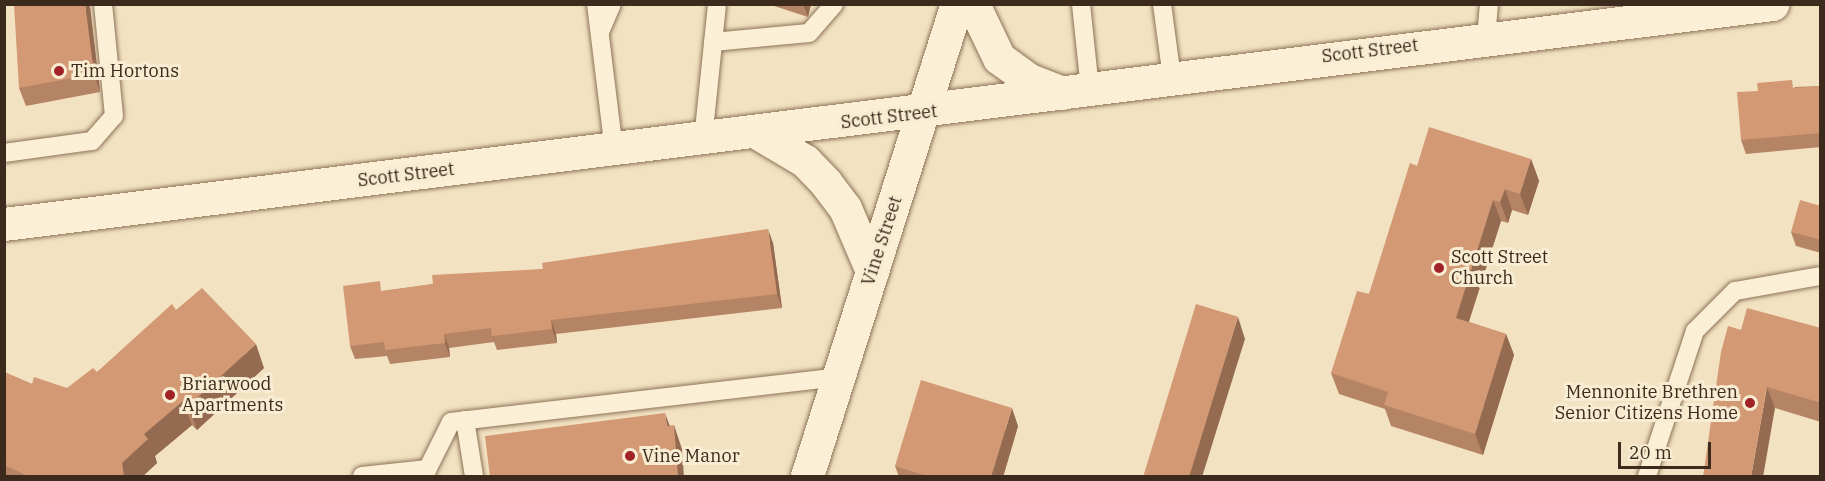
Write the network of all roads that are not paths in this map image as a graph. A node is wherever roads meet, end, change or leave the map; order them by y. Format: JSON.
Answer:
{"nodes":[{"id":1,"x":103,"y":4,"type":"edge"},
{"id":2,"x":596,"y":4,"type":"edge"},
{"id":3,"x":612,"y":4,"type":"edge"},
{"id":4,"x":717,"y":4,"type":"edge"},
{"id":5,"x":834,"y":4,"type":"edge"},
{"id":6,"x":957,"y":4,"type":"edge"},
{"id":7,"x":973,"y":4,"type":"edge"},
{"id":8,"x":1081,"y":4,"type":"edge"},
{"id":9,"x":1162,"y":4,"type":"edge"},
{"id":10,"x":1489,"y":4,"type":"edge"},
{"id":11,"x":1772,"y":4,"type":"edge"},
{"id":12,"x":600,"y":32,"type":"junction"},
{"id":13,"x":1486,"y":38,"type":"junction"},
{"id":14,"x":713,"y":42,"type":"junction"},
{"id":15,"x":1172,"y":78,"type":"junction"},
{"id":16,"x":1076,"y":91,"type":"junction"},
{"id":17,"x":923,"y":113,"type":"junction"},
{"id":18,"x":758,"y":133,"type":"junction"},
{"id":19,"x":703,"y":140,"type":"junction"},
{"id":20,"x":614,"y":151,"type":"junction"},
{"id":21,"x":4,"y":153,"type":"edge"},
{"id":22,"x":4,"y":224,"type":"edge"},
{"id":23,"x":872,"y":272,"type":"junction"},
{"id":24,"x":1821,"y":276,"type":"edge"},
{"id":25,"x":838,"y":377,"type":"junction"},
{"id":26,"x":465,"y":420,"type":"junction"},
{"id":27,"x":426,"y":473,"type":"edge"},
{"id":28,"x":362,"y":477,"type":"edge"},
{"id":29,"x":474,"y":477,"type":"edge"},
{"id":30,"x":807,"y":477,"type":"edge"},
{"id":31,"x":1647,"y":477,"type":"edge"}],
"edges":[{"from":1,"to":21,"type":"lane"},
{"from":2,"to":12,"type":"lane"},
{"from":3,"to":12,"type":"lane"},
{"from":4,"to":14,"type":"lane"},
{"from":5,"to":14,"type":"lane"},
{"from":6,"to":17,"type":"main road","name":"Vine Street"},
{"from":7,"to":16,"type":"main road"},
{"from":8,"to":16,"type":"lane"},
{"from":9,"to":15,"type":"lane"},
{"from":10,"to":13,"type":"lane"},
{"from":11,"to":13,"type":"main road","name":"Scott Street"},
{"from":12,"to":20,"type":"lane"},
{"from":13,"to":15,"type":"main road","name":"Scott Street"},
{"from":14,"to":19,"type":"lane"},
{"from":15,"to":16,"type":"main road","name":"Scott Street"},
{"from":16,"to":17,"type":"main road","name":"Scott Street"},
{"from":17,"to":18,"type":"main road","name":"Scott Street"},
{"from":17,"to":23,"type":"main road","name":"Vine Street"},
{"from":18,"to":19,"type":"main road","name":"Scott Street"},
{"from":18,"to":23,"type":"main road"},
{"from":19,"to":20,"type":"main road","name":"Scott Street"},
{"from":20,"to":22,"type":"main road","name":"Scott Street"},
{"from":23,"to":25,"type":"main road","name":"Vine Street"},
{"from":24,"to":31,"type":"lane"},
{"from":25,"to":26,"type":"lane"},
{"from":25,"to":30,"type":"main road","name":"Vine Street"},
{"from":26,"to":27,"type":"lane"},
{"from":26,"to":29,"type":"lane"},
{"from":27,"to":28,"type":"lane"}]}
